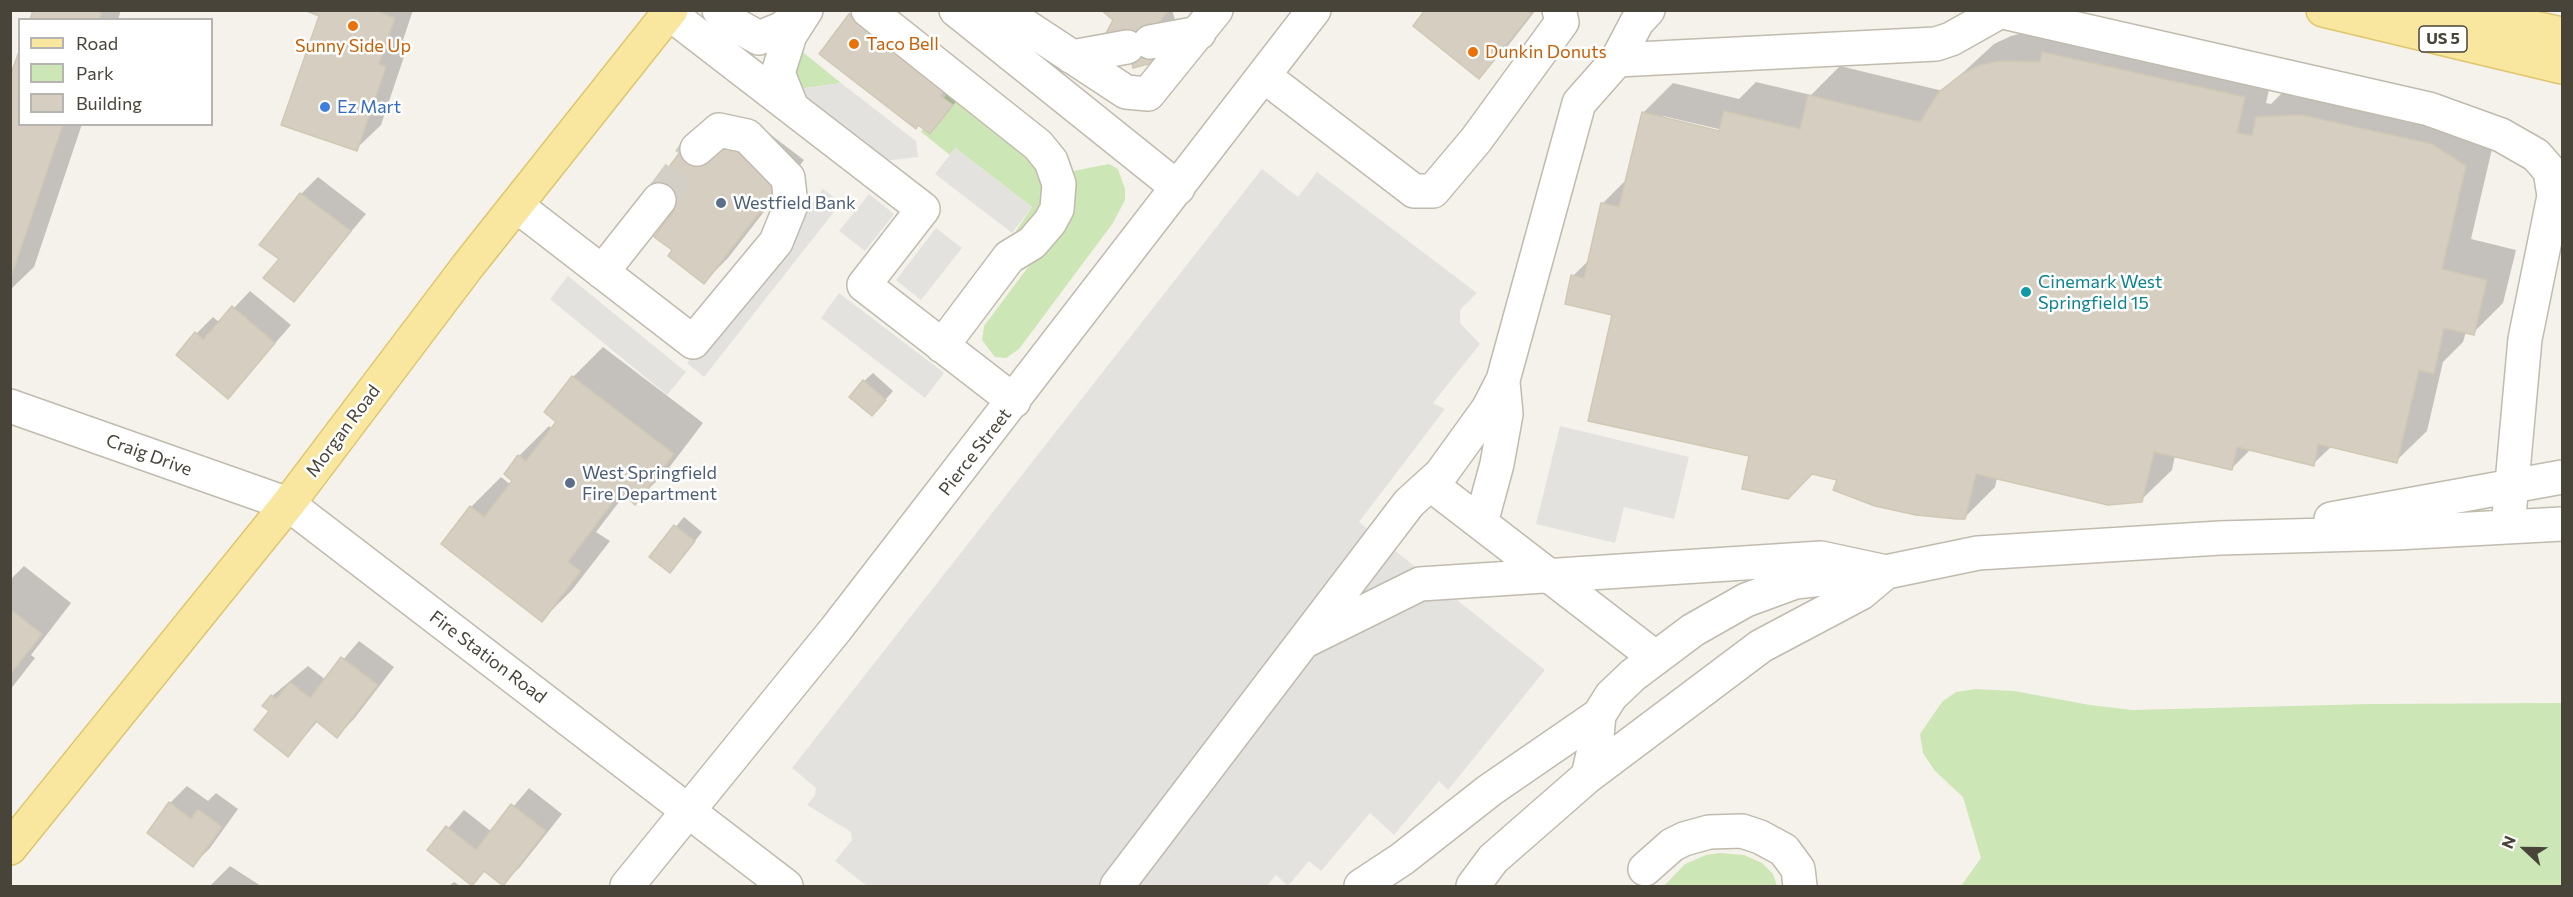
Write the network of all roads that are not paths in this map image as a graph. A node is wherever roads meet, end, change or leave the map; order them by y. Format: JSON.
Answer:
{"nodes":[{"id":1,"x":719,"y":10,"type":"edge"},
{"id":2,"x":868,"y":10,"type":"edge"},
{"id":3,"x":956,"y":10,"type":"edge"},
{"id":4,"x":1000,"y":10,"type":"edge"},
{"id":5,"x":1314,"y":10,"type":"edge"},
{"id":6,"x":1559,"y":10,"type":"edge"},
{"id":7,"x":1648,"y":10,"type":"edge"},
{"id":8,"x":2323,"y":10,"type":"edge"},
{"id":9,"x":1996,"y":11,"type":"edge"},
{"id":10,"x":670,"y":12,"type":"edge"},
{"id":11,"x":804,"y":12,"type":"edge"},
{"id":12,"x":2360,"y":20,"type":"junction"},
{"id":13,"x":1208,"y":22,"type":"edge"},
{"id":14,"x":2562,"y":34,"type":"edge"},
{"id":15,"x":1072,"y":57,"type":"junction"},
{"id":16,"x":1617,"y":60,"type":"junction"},
{"id":17,"x":2562,"y":67,"type":"edge"},
{"id":18,"x":1264,"y":76,"type":"junction"},
{"id":19,"x":792,"y":108,"type":"junction"},
{"id":20,"x":697,"y":149,"type":"tunnel mouth"},
{"id":21,"x":1178,"y":188,"type":"junction"},
{"id":22,"x":659,"y":200,"type":"tunnel mouth"},
{"id":23,"x":517,"y":206,"type":"junction"},
{"id":24,"x":602,"y":272,"type":"junction"},
{"id":25,"x":942,"y":346,"type":"junction"},
{"id":26,"x":1503,"y":380,"type":"junction"},
{"id":27,"x":1014,"y":401,"type":"junction"},
{"id":28,"x":10,"y":406,"type":"edge"},
{"id":29,"x":2562,"y":477,"type":"edge"},
{"id":30,"x":1430,"y":484,"type":"junction"},
{"id":31,"x":2513,"y":484,"type":"junction"},
{"id":32,"x":288,"y":504,"type":"junction"},
{"id":33,"x":1481,"y":523,"type":"junction"},
{"id":34,"x":2562,"y":524,"type":"edge"},
{"id":35,"x":2508,"y":527,"type":"junction"},
{"id":36,"x":2220,"y":538,"type":"junction"},
{"id":37,"x":1886,"y":572,"type":"junction"},
{"id":38,"x":1549,"y":575,"type":"junction"},
{"id":39,"x":1303,"y":642,"type":"junction"},
{"id":40,"x":1656,"y":658,"type":"junction"},
{"id":41,"x":1599,"y":715,"type":"junction"},
{"id":42,"x":1588,"y":776,"type":"junction"},
{"id":43,"x":689,"y":811,"type":"junction"},
{"id":44,"x":10,"y":848,"type":"edge"},
{"id":45,"x":1645,"y":870,"type":"dead end"},
{"id":46,"x":627,"y":886,"type":"edge"},
{"id":47,"x":786,"y":886,"type":"edge"},
{"id":48,"x":1117,"y":886,"type":"edge"},
{"id":49,"x":1361,"y":886,"type":"edge"},
{"id":50,"x":1473,"y":886,"type":"edge"},
{"id":51,"x":1800,"y":886,"type":"edge"}],
"edges":[{"from":1,"to":11,"type":"street"},
{"from":2,"to":25,"type":"street"},
{"from":3,"to":21,"type":"street"},
{"from":4,"to":15,"type":"street"},
{"from":5,"to":18,"type":"street","name":"Pierce Street"},
{"from":6,"to":18,"type":"street"},
{"from":7,"to":16,"type":"street"},
{"from":8,"to":12,"type":"main road","number":"US 5"},
{"from":9,"to":16,"type":"street"},
{"from":9,"to":31,"type":"street"},
{"from":10,"to":19,"type":"street"},
{"from":10,"to":23,"type":"main road","name":"Morgan Road"},
{"from":11,"to":19,"type":"street"},
{"from":12,"to":14,"type":"main road"},
{"from":12,"to":17,"type":"main road","number":"US 5"},
{"from":13,"to":15,"type":"street"},
{"from":13,"to":15,"type":"street"},
{"from":16,"to":26,"type":"street"},
{"from":18,"to":21,"type":"street","name":"Pierce Street"},
{"from":19,"to":25,"type":"street"},
{"from":20,"to":24,"type":"street"},
{"from":21,"to":27,"type":"street","name":"Pierce Street"},
{"from":22,"to":24,"type":"street"},
{"from":23,"to":24,"type":"street"},
{"from":23,"to":32,"type":"main road","name":"Morgan Road"},
{"from":25,"to":27,"type":"street"},
{"from":26,"to":30,"type":"street"},
{"from":26,"to":33,"type":"street"},
{"from":27,"to":43,"type":"street","name":"Pierce Street"},
{"from":28,"to":32,"type":"street","name":"Craig Drive"},
{"from":29,"to":31,"type":"street"},
{"from":30,"to":33,"type":"street"},
{"from":30,"to":39,"type":"street"},
{"from":31,"to":35,"type":"street"},
{"from":31,"to":36,"type":"street"},
{"from":32,"to":43,"type":"street","name":"Fire Station Road"},
{"from":32,"to":44,"type":"main road","name":"Morgan Road"},
{"from":33,"to":38,"type":"street"},
{"from":34,"to":35,"type":"street"},
{"from":35,"to":36,"type":"street"},
{"from":36,"to":37,"type":"street"},
{"from":37,"to":38,"type":"street"},
{"from":37,"to":40,"type":"street"},
{"from":37,"to":42,"type":"street"},
{"from":38,"to":39,"type":"street"},
{"from":38,"to":40,"type":"street"},
{"from":39,"to":48,"type":"street"},
{"from":40,"to":41,"type":"street"},
{"from":41,"to":42,"type":"street"},
{"from":41,"to":49,"type":"street"},
{"from":42,"to":50,"type":"street"},
{"from":43,"to":46,"type":"street","name":"Pierce Street"},
{"from":43,"to":47,"type":"street","name":"Fire Station Road"},
{"from":45,"to":51,"type":"street"}]}
